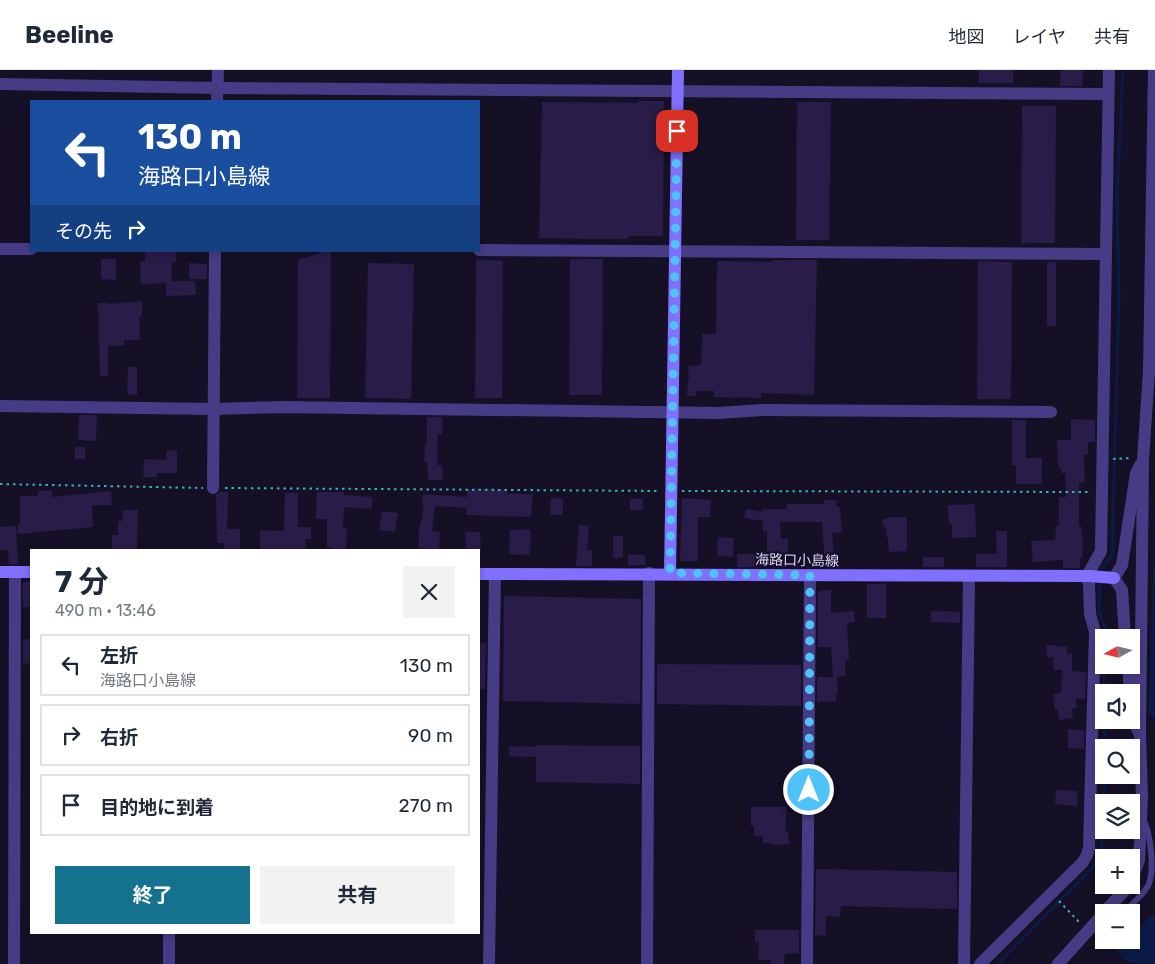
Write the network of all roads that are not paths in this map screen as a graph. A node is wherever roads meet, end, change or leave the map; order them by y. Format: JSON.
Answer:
{"nodes":[{"id":1,"x":218,"y":70,"type":"edge"},
{"id":2,"x":678,"y":70,"type":"edge"},
{"id":3,"x":1109,"y":70,"type":"edge"},
{"id":4,"x":1154,"y":70,"type":"edge"},
{"id":5,"x":0,"y":84,"type":"edge"},
{"id":6,"x":217,"y":88,"type":"junction"},
{"id":7,"x":678,"y":91,"type":"junction"},
{"id":8,"x":1108,"y":94,"type":"junction"},
{"id":9,"x":217,"y":100,"type":"edge"},
{"id":10,"x":0,"y":249,"type":"edge"},
{"id":11,"x":30,"y":249,"type":"edge"},
{"id":12,"x":480,"y":250,"type":"edge"},
{"id":13,"x":675,"y":251,"type":"junction"},
{"id":14,"x":215,"y":252,"type":"edge"},
{"id":15,"x":1106,"y":254,"type":"junction"},
{"id":16,"x":0,"y":406,"type":"edge"},
{"id":17,"x":214,"y":409,"type":"junction"},
{"id":18,"x":672,"y":412,"type":"junction"},
{"id":19,"x":1051,"y":412,"type":"dead end"},
{"id":20,"x":1144,"y":458,"type":"junction"},
{"id":21,"x":213,"y":488,"type":"road end"},
{"id":22,"x":0,"y":572,"type":"edge"},
{"id":23,"x":15,"y":572,"type":"junction"},
{"id":24,"x":30,"y":572,"type":"edge"},
{"id":25,"x":648,"y":573,"type":"junction"},
{"id":26,"x":670,"y":573,"type":"junction"},
{"id":27,"x":480,"y":574,"type":"edge"},
{"id":28,"x":495,"y":574,"type":"junction"},
{"id":29,"x":810,"y":575,"type":"junction"},
{"id":30,"x":968,"y":576,"type":"junction"},
{"id":31,"x":1088,"y":576,"type":"junction"},
{"id":32,"x":1109,"y":577,"type":"junction"},
{"id":33,"x":1124,"y":629,"type":"edge"},
{"id":34,"x":1137,"y":729,"type":"edge"},
{"id":35,"x":1140,"y":734,"type":"junction"},
{"id":36,"x":1141,"y":815,"type":"junction"},
{"id":37,"x":1139,"y":849,"type":"edge"},
{"id":38,"x":1122,"y":894,"type":"edge"},
{"id":39,"x":1112,"y":904,"type":"edge"},
{"id":40,"x":1131,"y":904,"type":"edge"},
{"id":41,"x":1095,"y":922,"type":"edge"},
{"id":42,"x":169,"y":934,"type":"edge"},
{"id":43,"x":14,"y":964,"type":"edge"},
{"id":44,"x":169,"y":964,"type":"edge"},
{"id":45,"x":489,"y":964,"type":"edge"},
{"id":46,"x":647,"y":964,"type":"edge"},
{"id":47,"x":808,"y":964,"type":"edge"},
{"id":48,"x":964,"y":964,"type":"edge"},
{"id":49,"x":980,"y":964,"type":"edge"},
{"id":50,"x":1058,"y":964,"type":"edge"}],
"edges":[{"from":1,"to":6,"type":"street"},
{"from":2,"to":7,"type":"main road"},
{"from":3,"to":8,"type":"street"},
{"from":4,"to":20,"type":"street"},
{"from":5,"to":6,"type":"street"},
{"from":6,"to":7,"type":"street"},
{"from":6,"to":9,"type":"street"},
{"from":7,"to":8,"type":"street"},
{"from":7,"to":13,"type":"main road"},
{"from":8,"to":15,"type":"street"},
{"from":10,"to":11,"type":"street"},
{"from":12,"to":13,"type":"street"},
{"from":13,"to":15,"type":"street"},
{"from":13,"to":18,"type":"main road"},
{"from":14,"to":17,"type":"street"},
{"from":15,"to":31,"type":"street"},
{"from":16,"to":17,"type":"street"},
{"from":17,"to":18,"type":"street"},
{"from":17,"to":21,"type":"street"},
{"from":18,"to":19,"type":"street"},
{"from":18,"to":26,"type":"main road"},
{"from":20,"to":32,"type":"street"},
{"from":20,"to":35,"type":"street"},
{"from":22,"to":23,"type":"main road"},
{"from":23,"to":24,"type":"main road"},
{"from":23,"to":43,"type":"street"},
{"from":25,"to":26,"type":"main road","name":"海路口小島線"},
{"from":25,"to":28,"type":"main road","name":"海路口小島線"},
{"from":25,"to":46,"type":"street"},
{"from":26,"to":29,"type":"main road","name":"海路口小島線"},
{"from":27,"to":28,"type":"main road","name":"海路口小島線"},
{"from":28,"to":45,"type":"street"},
{"from":29,"to":30,"type":"main road","name":"海路口小島線"},
{"from":29,"to":47,"type":"street"},
{"from":30,"to":31,"type":"main road","name":"海路口小島線"},
{"from":30,"to":48,"type":"street"},
{"from":31,"to":32,"type":"main road","name":"海路口小島線"},
{"from":31,"to":49,"type":"street"},
{"from":32,"to":33,"type":"street"},
{"from":34,"to":35,"type":"street"},
{"from":35,"to":36,"type":"street"},
{"from":36,"to":37,"type":"street"},
{"from":36,"to":40,"type":"lane"},
{"from":38,"to":39,"type":"street"},
{"from":41,"to":50,"type":"street"},
{"from":42,"to":44,"type":"street"}]}
